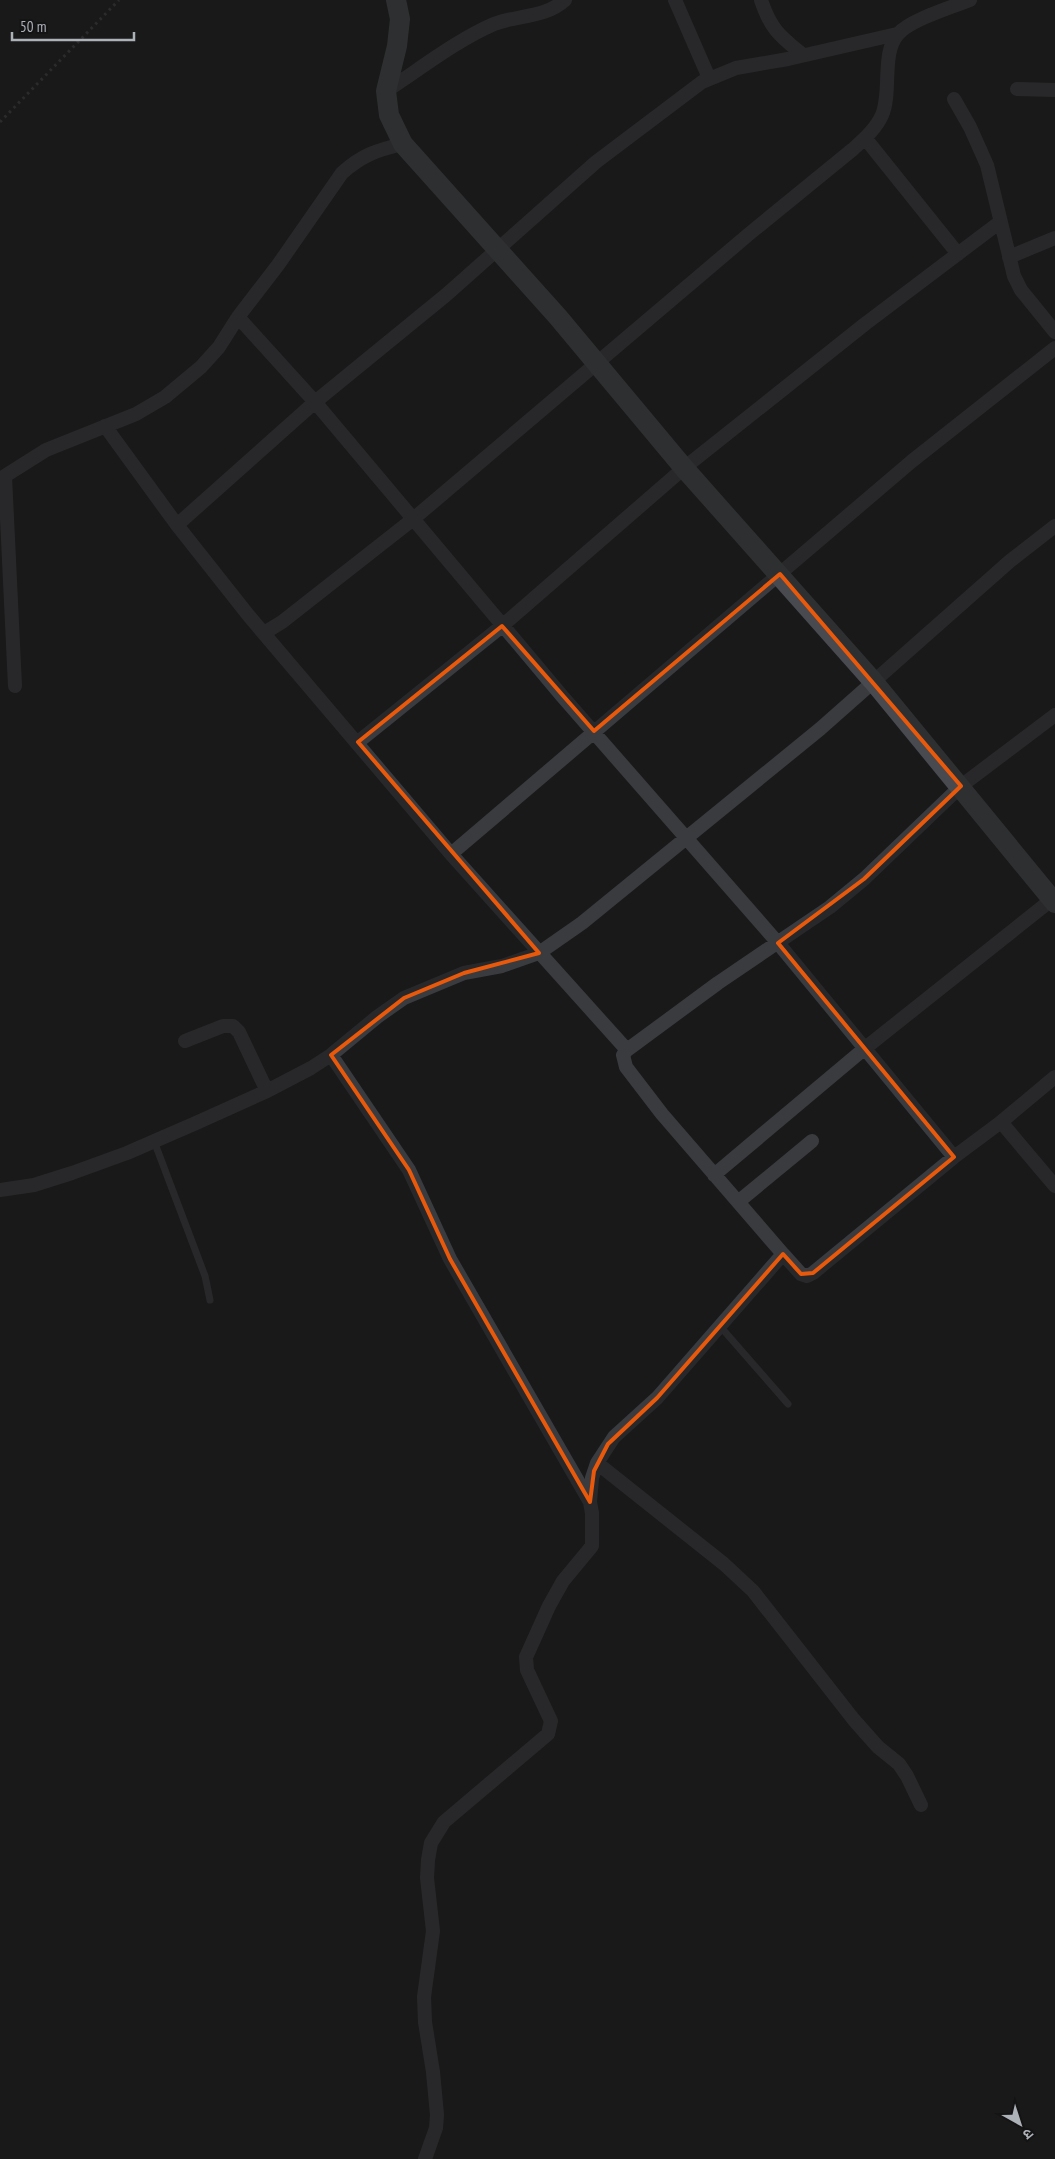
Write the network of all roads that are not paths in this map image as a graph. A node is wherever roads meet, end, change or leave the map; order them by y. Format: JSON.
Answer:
{"nodes":[{"id":1,"x":396,"y":0,"type":"edge"},
{"id":2,"x":565,"y":0,"type":"edge"},
{"id":3,"x":675,"y":0,"type":"edge"},
{"id":4,"x":761,"y":0,"type":"edge"},
{"id":5,"x":970,"y":0,"type":"edge"},
{"id":6,"x":897,"y":34,"type":"junction"},
{"id":7,"x":803,"y":56,"type":"junction"},
{"id":8,"x":709,"y":78,"type":"junction"},
{"id":9,"x":1017,"y":89,"type":"dead end"},
{"id":10,"x":1055,"y":90,"type":"edge"},
{"id":11,"x":386,"y":91,"type":"junction"},
{"id":12,"x":954,"y":99,"type":"dead end"},
{"id":13,"x":865,"y":138,"type":"junction"},
{"id":14,"x":403,"y":144,"type":"junction"},
{"id":15,"x":1000,"y":222,"type":"junction"},
{"id":16,"x":1055,"y":238,"type":"edge"},
{"id":17,"x":497,"y":248,"type":"junction"},
{"id":18,"x":958,"y":254,"type":"junction"},
{"id":19,"x":1009,"y":257,"type":"junction"},
{"id":20,"x":238,"y":317,"type":"junction"},
{"id":21,"x":1055,"y":332,"type":"edge"},
{"id":22,"x":1055,"y":348,"type":"edge"},
{"id":23,"x":597,"y":362,"type":"junction"},
{"id":24,"x":315,"y":402,"type":"junction"},
{"id":25,"x":105,"y":426,"type":"junction"},
{"id":26,"x":684,"y":468,"type":"junction"},
{"id":27,"x":3,"y":478,"type":"edge"},
{"id":28,"x":412,"y":520,"type":"junction"},
{"id":29,"x":177,"y":525,"type":"junction"},
{"id":30,"x":1055,"y":526,"type":"edge"},
{"id":31,"x":780,"y":574,"type":"junction"},
{"id":32,"x":502,"y":626,"type":"junction"},
{"id":33,"x":264,"y":633,"type":"junction"},
{"id":34,"x":873,"y":681,"type":"junction"},
{"id":35,"x":15,"y":686,"type":"dead end"},
{"id":36,"x":1055,"y":715,"type":"edge"},
{"id":37,"x":594,"y":732,"type":"junction"},
{"id":38,"x":358,"y":742,"type":"junction"},
{"id":39,"x":961,"y":786,"type":"junction"},
{"id":40,"x":686,"y":837,"type":"junction"},
{"id":41,"x":451,"y":854,"type":"junction"},
{"id":42,"x":1054,"y":900,"type":"edge"},
{"id":43,"x":778,"y":943,"type":"junction"},
{"id":44,"x":539,"y":953,"type":"junction"},
{"id":45,"x":185,"y":1041,"type":"dead end"},
{"id":46,"x":864,"y":1049,"type":"junction"},
{"id":47,"x":627,"y":1050,"type":"junction"},
{"id":48,"x":331,"y":1055,"type":"junction"},
{"id":49,"x":1055,"y":1077,"type":"edge"},
{"id":50,"x":267,"y":1091,"type":"junction"},
{"id":51,"x":1001,"y":1122,"type":"junction"},
{"id":52,"x":154,"y":1141,"type":"junction"},
{"id":53,"x":812,"y":1141,"type":"dead end"},
{"id":54,"x":954,"y":1157,"type":"junction"},
{"id":55,"x":714,"y":1175,"type":"junction"},
{"id":56,"x":1055,"y":1186,"type":"edge"},
{"id":57,"x":0,"y":1190,"type":"edge"},
{"id":58,"x":738,"y":1202,"type":"junction"},
{"id":59,"x":783,"y":1254,"type":"junction"},
{"id":60,"x":210,"y":1300,"type":"dead end"},
{"id":61,"x":719,"y":1325,"type":"junction"},
{"id":62,"x":788,"y":1404,"type":"dead end"},
{"id":63,"x":597,"y":1463,"type":"junction"},
{"id":64,"x":590,"y":1502,"type":"junction"},
{"id":65,"x":921,"y":1805,"type":"dead end"},
{"id":66,"x":425,"y":2159,"type":"edge"}],
"edges":[{"from":1,"to":11,"type":"main road"},
{"from":2,"to":11,"type":"street"},
{"from":3,"to":8,"type":"street"},
{"from":4,"to":7,"type":"street"},
{"from":5,"to":6,"type":"street"},
{"from":6,"to":7,"type":"street"},
{"from":6,"to":13,"type":"street"},
{"from":7,"to":8,"type":"street"},
{"from":8,"to":17,"type":"street"},
{"from":9,"to":10,"type":"street"},
{"from":11,"to":14,"type":"main road"},
{"from":12,"to":15,"type":"street"},
{"from":13,"to":18,"type":"street"},
{"from":13,"to":23,"type":"street"},
{"from":14,"to":17,"type":"main road"},
{"from":14,"to":20,"type":"street"},
{"from":15,"to":18,"type":"street"},
{"from":15,"to":19,"type":"street"},
{"from":16,"to":19,"type":"street"},
{"from":17,"to":23,"type":"main road"},
{"from":17,"to":24,"type":"street"},
{"from":18,"to":26,"type":"street"},
{"from":19,"to":21,"type":"street"},
{"from":20,"to":24,"type":"street"},
{"from":20,"to":25,"type":"street"},
{"from":22,"to":31,"type":"street"},
{"from":23,"to":26,"type":"main road"},
{"from":23,"to":28,"type":"street"},
{"from":24,"to":28,"type":"street"},
{"from":24,"to":29,"type":"street"},
{"from":25,"to":27,"type":"street"},
{"from":25,"to":29,"type":"street"},
{"from":26,"to":31,"type":"main road"},
{"from":26,"to":32,"type":"street"},
{"from":27,"to":35,"type":"street"},
{"from":28,"to":32,"type":"street"},
{"from":28,"to":33,"type":"street"},
{"from":29,"to":33,"type":"street"},
{"from":30,"to":34,"type":"street"},
{"from":31,"to":34,"type":"main road"},
{"from":31,"to":37,"type":"street"},
{"from":32,"to":37,"type":"street"},
{"from":32,"to":38,"type":"street"},
{"from":33,"to":38,"type":"street"},
{"from":34,"to":39,"type":"main road"},
{"from":34,"to":40,"type":"street"},
{"from":36,"to":39,"type":"street"},
{"from":37,"to":40,"type":"street"},
{"from":37,"to":41,"type":"street"},
{"from":38,"to":41,"type":"street"},
{"from":39,"to":42,"type":"main road"},
{"from":39,"to":43,"type":"street"},
{"from":40,"to":43,"type":"street"},
{"from":40,"to":44,"type":"street"},
{"from":41,"to":44,"type":"street"},
{"from":42,"to":46,"type":"street"},
{"from":43,"to":46,"type":"street"},
{"from":43,"to":47,"type":"street"},
{"from":44,"to":47,"type":"street"},
{"from":44,"to":48,"type":"street"},
{"from":45,"to":50,"type":"street"},
{"from":46,"to":54,"type":"street"},
{"from":46,"to":55,"type":"street"},
{"from":47,"to":55,"type":"street"},
{"from":48,"to":50,"type":"street"},
{"from":48,"to":64,"type":"street"},
{"from":49,"to":51,"type":"street"},
{"from":50,"to":52,"type":"street"},
{"from":51,"to":54,"type":"street"},
{"from":51,"to":56,"type":"street"},
{"from":52,"to":57,"type":"street"},
{"from":52,"to":60,"type":"lane"},
{"from":53,"to":58,"type":"street"},
{"from":54,"to":59,"type":"street"},
{"from":55,"to":58,"type":"street"},
{"from":58,"to":59,"type":"street"},
{"from":59,"to":61,"type":"street"},
{"from":61,"to":62,"type":"lane"},
{"from":61,"to":63,"type":"street"},
{"from":63,"to":64,"type":"street"},
{"from":63,"to":65,"type":"street"},
{"from":64,"to":66,"type":"street"}]}
